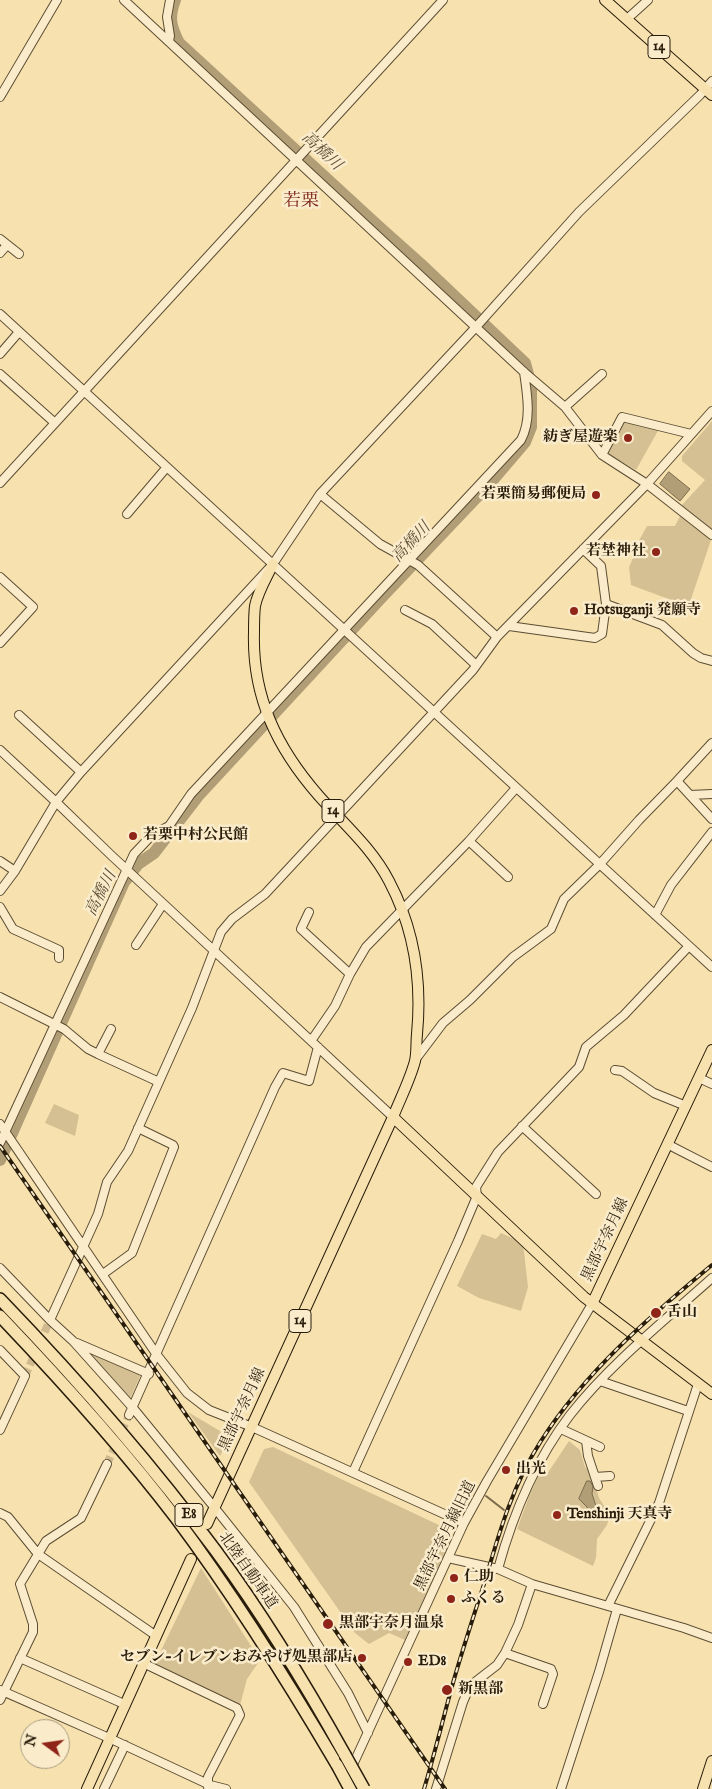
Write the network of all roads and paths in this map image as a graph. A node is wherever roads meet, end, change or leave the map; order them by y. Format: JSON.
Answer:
{"nodes":[{"id":1,"x":57,"y":0,"type":"edge"},
{"id":2,"x":124,"y":0,"type":"edge"},
{"id":3,"x":170,"y":0,"type":"edge"},
{"id":4,"x":443,"y":0,"type":"edge"},
{"id":5,"x":605,"y":0,"type":"edge"},
{"id":6,"x":648,"y":0,"type":"edge"},
{"id":7,"x":627,"y":19,"type":"junction"},
{"id":8,"x":169,"y":40,"type":"junction"},
{"id":9,"x":710,"y":89,"type":"edge"},
{"id":10,"x":0,"y":97,"type":"edge"},
{"id":11,"x":297,"y":159,"type":"junction"},
{"id":12,"x":0,"y":239,"type":"edge"},
{"id":13,"x":7,"y":245,"type":"junction"},
{"id":14,"x":0,"y":253,"type":"edge"},
{"id":15,"x":19,"y":254,"type":"dead end"},
{"id":16,"x":0,"y":314,"type":"edge"},
{"id":17,"x":476,"y":327,"type":"junction"},
{"id":18,"x":19,"y":332,"type":"junction"},
{"id":19,"x":0,"y":354,"type":"edge"},
{"id":20,"x":524,"y":372,"type":"junction"},
{"id":21,"x":0,"y":374,"type":"edge"},
{"id":22,"x":602,"y":374,"type":"dead end"},
{"id":23,"x":84,"y":391,"type":"junction"},
{"id":24,"x":565,"y":407,"type":"junction"},
{"id":25,"x":712,"y":411,"type":"edge"},
{"id":26,"x":55,"y":423,"type":"junction"},
{"id":27,"x":692,"y":434,"type":"junction"},
{"id":28,"x":602,"y":454,"type":"junction"},
{"id":29,"x":167,"y":467,"type":"junction"},
{"id":30,"x":0,"y":483,"type":"edge"},
{"id":31,"x":647,"y":484,"type":"junction"},
{"id":32,"x":320,"y":494,"type":"junction"},
{"id":33,"x":127,"y":514,"type":"dead end"},
{"id":34,"x":712,"y":536,"type":"edge"},
{"id":35,"x":584,"y":549,"type":"junction"},
{"id":36,"x":408,"y":560,"type":"junction"},
{"id":37,"x":273,"y":564,"type":"junction"},
{"id":38,"x":0,"y":577,"type":"edge"},
{"id":39,"x":606,"y":604,"type":"junction"},
{"id":40,"x":405,"y":610,"type":"dead end"},
{"id":41,"x":509,"y":626,"type":"junction"},
{"id":42,"x":0,"y":630,"type":"edge"},
{"id":43,"x":344,"y":630,"type":"junction"},
{"id":44,"x":7,"y":636,"type":"junction"},
{"id":45,"x":497,"y":637,"type":"junction"},
{"id":46,"x":0,"y":643,"type":"edge"},
{"id":47,"x":712,"y":661,"type":"edge"},
{"id":48,"x":476,"y":665,"type":"junction"},
{"id":49,"x":267,"y":712,"type":"junction"},
{"id":50,"x":434,"y":712,"type":"junction"},
{"id":51,"x":19,"y":715,"type":"dead end"},
{"id":52,"x":712,"y":743,"type":"edge"},
{"id":53,"x":0,"y":750,"type":"edge"},
{"id":54,"x":81,"y":772,"type":"junction"},
{"id":55,"x":677,"y":781,"type":"junction"},
{"id":56,"x":516,"y":788,"type":"junction"},
{"id":57,"x":712,"y":794,"type":"edge"},
{"id":58,"x":690,"y":795,"type":"junction"},
{"id":59,"x":56,"y":802,"type":"junction"},
{"id":60,"x":338,"y":816,"type":"junction"},
{"id":61,"x":712,"y":819,"type":"edge"},
{"id":62,"x":712,"y":832,"type":"edge"},
{"id":63,"x":469,"y":841,"type":"junction"},
{"id":64,"x":0,"y":861,"type":"edge"},
{"id":65,"x":600,"y":864,"type":"junction"},
{"id":66,"x":126,"y":869,"type":"junction"},
{"id":67,"x":15,"y":872,"type":"junction"},
{"id":68,"x":508,"y":877,"type":"dead end"},
{"id":69,"x":0,"y":890,"type":"edge"},
{"id":70,"x":163,"y":904,"type":"junction"},
{"id":71,"x":0,"y":907,"type":"edge"},
{"id":72,"x":402,"y":909,"type":"junction"},
{"id":73,"x":309,"y":912,"type":"dead end"},
{"id":74,"x":655,"y":915,"type":"junction"},
{"id":75,"x":136,"y":945,"type":"dead end"},
{"id":76,"x":688,"y":946,"type":"junction"},
{"id":77,"x":213,"y":950,"type":"junction"},
{"id":78,"x":58,"y":958,"type":"dead end"},
{"id":79,"x":712,"y":967,"type":"edge"},
{"id":80,"x":350,"y":974,"type":"junction"},
{"id":81,"x":0,"y":997,"type":"edge"},
{"id":82,"x":55,"y":1024,"type":"junction"},
{"id":83,"x":111,"y":1029,"type":"dead end"},
{"id":84,"x":311,"y":1040,"type":"junction"},
{"id":85,"x":318,"y":1047,"type":"junction"},
{"id":86,"x":712,"y":1050,"type":"edge"},
{"id":87,"x":98,"y":1054,"type":"junction"},
{"id":88,"x":415,"y":1060,"type":"junction"},
{"id":89,"x":615,"y":1070,"type":"dead end"},
{"id":90,"x":698,"y":1078,"type":"junction"},
{"id":91,"x":159,"y":1082,"type":"junction"},
{"id":92,"x":712,"y":1084,"type":"edge"},
{"id":93,"x":686,"y":1106,"type":"junction"},
{"id":94,"x":393,"y":1117,"type":"junction"},
{"id":95,"x":0,"y":1124,"type":"edge"},
{"id":96,"x":522,"y":1126,"type":"junction"},
{"id":97,"x":138,"y":1128,"type":"junction"},
{"id":98,"x":5,"y":1132,"type":"junction"},
{"id":99,"x":0,"y":1143,"type":"edge"},
{"id":100,"x":667,"y":1144,"type":"junction"},
{"id":101,"x":712,"y":1167,"type":"edge"},
{"id":102,"x":596,"y":1194,"type":"dead end"},
{"id":103,"x":477,"y":1196,"type":"junction"},
{"id":104,"x":84,"y":1246,"type":"junction"},
{"id":105,"x":0,"y":1268,"type":"edge"},
{"id":106,"x":102,"y":1274,"type":"junction"},
{"id":107,"x":712,"y":1278,"type":"edge"},
{"id":108,"x":0,"y":1299,"type":"edge"},
{"id":109,"x":592,"y":1304,"type":"junction"},
{"id":110,"x":0,"y":1316,"type":"edge"},
{"id":111,"x":50,"y":1320,"type":"junction"},
{"id":112,"x":73,"y":1341,"type":"junction"},
{"id":113,"x":641,"y":1342,"type":"junction"},
{"id":114,"x":0,"y":1350,"type":"edge"},
{"id":115,"x":157,"y":1355,"type":"junction"},
{"id":116,"x":149,"y":1374,"type":"junction"},
{"id":117,"x":600,"y":1381,"type":"junction"},
{"id":118,"x":698,"y":1384,"type":"junction"},
{"id":119,"x":712,"y":1394,"type":"edge"},
{"id":120,"x":688,"y":1411,"type":"junction"},
{"id":121,"x":131,"y":1412,"type":"junction"},
{"id":122,"x":252,"y":1427,"type":"junction"},
{"id":123,"x":561,"y":1429,"type":"junction"},
{"id":124,"x":0,"y":1430,"type":"edge"},
{"id":125,"x":586,"y":1441,"type":"junction"},
{"id":126,"x":600,"y":1447,"type":"dead end"},
{"id":127,"x":106,"y":1464,"type":"tunnel mouth"},
{"id":128,"x":353,"y":1472,"type":"junction"},
{"id":129,"x":610,"y":1476,"type":"dead end"},
{"id":130,"x":595,"y":1477,"type":"junction"},
{"id":131,"x":598,"y":1486,"type":"dead end"},
{"id":132,"x":214,"y":1507,"type":"junction"},
{"id":133,"x":0,"y":1513,"type":"edge"},
{"id":134,"x":464,"y":1523,"type":"junction"},
{"id":135,"x":207,"y":1524,"type":"dead end"},
{"id":136,"x":38,"y":1554,"type":"junction"},
{"id":137,"x":448,"y":1558,"type":"junction"},
{"id":138,"x":191,"y":1559,"type":"dead end"},
{"id":139,"x":498,"y":1569,"type":"junction"},
{"id":140,"x":532,"y":1584,"type":"junction"},
{"id":141,"x":608,"y":1606,"type":"junction"},
{"id":142,"x":617,"y":1609,"type":"junction"},
{"id":143,"x":155,"y":1635,"type":"junction"},
{"id":144,"x":712,"y":1638,"type":"edge"},
{"id":145,"x":505,"y":1653,"type":"junction"},
{"id":146,"x":20,"y":1658,"type":"junction"},
{"id":147,"x":143,"y":1663,"type":"junction"},
{"id":148,"x":2,"y":1691,"type":"edge"},
{"id":149,"x":0,"y":1700,"type":"edge"},
{"id":150,"x":124,"y":1704,"type":"junction"},
{"id":151,"x":543,"y":1704,"type":"dead end"},
{"id":152,"x":368,"y":1733,"type":"junction"},
{"id":153,"x":109,"y":1738,"type":"junction"},
{"id":154,"x":125,"y":1745,"type":"junction"},
{"id":155,"x":712,"y":1761,"type":"edge"},
{"id":156,"x":209,"y":1787,"type":"edge"},
{"id":157,"x":87,"y":1789,"type":"edge"},
{"id":158,"x":104,"y":1789,"type":"edge"},
{"id":159,"x":226,"y":1789,"type":"edge"},
{"id":160,"x":342,"y":1789,"type":"edge"},
{"id":161,"x":350,"y":1789,"type":"edge"},
{"id":162,"x":364,"y":1789,"type":"edge"},
{"id":163,"x":436,"y":1789,"type":"edge"},
{"id":164,"x":561,"y":1789,"type":"edge"},
{"id":165,"x":703,"y":1789,"type":"edge"}],
"edges":[{"from":1,"to":10,"type":"street"},
{"from":2,"to":8,"type":"street"},
{"from":3,"to":8,"type":"street"},
{"from":4,"to":11,"type":"street"},
{"from":5,"to":7,"type":"main road","number":"14"},
{"from":6,"to":7,"type":"street"},
{"from":7,"to":9,"type":"main road","number":"14"},
{"from":8,"to":11,"type":"street"},
{"from":9,"to":17,"type":"street"},
{"from":11,"to":17,"type":"street"},
{"from":11,"to":23,"type":"street"},
{"from":12,"to":13,"type":"street"},
{"from":13,"to":14,"type":"street"},
{"from":13,"to":15,"type":"street"},
{"from":16,"to":18,"type":"street"},
{"from":17,"to":20,"type":"street"},
{"from":17,"to":32,"type":"street"},
{"from":18,"to":19,"type":"street"},
{"from":18,"to":23,"type":"street"},
{"from":20,"to":24,"type":"street"},
{"from":20,"to":36,"type":"street"},
{"from":21,"to":26,"type":"street"},
{"from":22,"to":24,"type":"street"},
{"from":23,"to":26,"type":"street"},
{"from":23,"to":29,"type":"street"},
{"from":24,"to":28,"type":"street"},
{"from":25,"to":27,"type":"street"},
{"from":26,"to":30,"type":"street"},
{"from":27,"to":28,"type":"street"},
{"from":27,"to":31,"type":"street"},
{"from":28,"to":31,"type":"street"},
{"from":29,"to":33,"type":"street"},
{"from":29,"to":37,"type":"street"},
{"from":31,"to":34,"type":"street"},
{"from":31,"to":35,"type":"street"},
{"from":32,"to":36,"type":"street"},
{"from":32,"to":37,"type":"street"},
{"from":35,"to":39,"type":"street"},
{"from":35,"to":41,"type":"street"},
{"from":36,"to":43,"type":"street"},
{"from":36,"to":45,"type":"street"},
{"from":37,"to":43,"type":"street"},
{"from":37,"to":49,"type":"main road","name":"黒部宇奈月線","number":"14"},
{"from":37,"to":54,"type":"street"},
{"from":38,"to":44,"type":"street"},
{"from":39,"to":41,"type":"street"},
{"from":39,"to":47,"type":"street"},
{"from":40,"to":48,"type":"street"},
{"from":41,"to":45,"type":"street"},
{"from":42,"to":44,"type":"street"},
{"from":43,"to":49,"type":"street"},
{"from":43,"to":50,"type":"street"},
{"from":44,"to":46,"type":"street"},
{"from":45,"to":48,"type":"street"},
{"from":48,"to":50,"type":"street"},
{"from":49,"to":60,"type":"main road","name":"黒部宇奈月線","number":"14"},
{"from":49,"to":66,"type":"street"},
{"from":50,"to":56,"type":"street"},
{"from":50,"to":60,"type":"street"},
{"from":51,"to":54,"type":"street"},
{"from":52,"to":55,"type":"street"},
{"from":53,"to":59,"type":"street"},
{"from":54,"to":59,"type":"street"},
{"from":55,"to":58,"type":"street"},
{"from":55,"to":65,"type":"street"},
{"from":56,"to":63,"type":"street"},
{"from":56,"to":65,"type":"street"},
{"from":57,"to":58,"type":"street"},
{"from":58,"to":61,"type":"street"},
{"from":59,"to":66,"type":"street"},
{"from":59,"to":67,"type":"street"},
{"from":60,"to":72,"type":"main road","name":"黒部宇奈月線","number":"14"},
{"from":60,"to":77,"type":"street"},
{"from":62,"to":74,"type":"street"},
{"from":63,"to":68,"type":"street"},
{"from":63,"to":72,"type":"street"},
{"from":64,"to":67,"type":"street"},
{"from":65,"to":74,"type":"street"},
{"from":65,"to":88,"type":"street"},
{"from":66,"to":70,"type":"street"},
{"from":66,"to":82,"type":"street"},
{"from":67,"to":69,"type":"street"},
{"from":70,"to":75,"type":"street"},
{"from":70,"to":77,"type":"street"},
{"from":71,"to":78,"type":"street"},
{"from":72,"to":80,"type":"street"},
{"from":72,"to":88,"type":"main road","name":"黒部宇奈月線","number":"14"},
{"from":73,"to":80,"type":"street"},
{"from":74,"to":76,"type":"street"},
{"from":76,"to":79,"type":"street"},
{"from":76,"to":96,"type":"street"},
{"from":77,"to":84,"type":"street"},
{"from":77,"to":91,"type":"street"},
{"from":80,"to":84,"type":"street"},
{"from":81,"to":82,"type":"street"},
{"from":82,"to":87,"type":"street"},
{"from":82,"to":98,"type":"street"},
{"from":83,"to":87,"type":"street"},
{"from":84,"to":85,"type":"street"},
{"from":85,"to":94,"type":"street"},
{"from":85,"to":115,"type":"street"},
{"from":86,"to":90,"type":"main road","name":"黒部宇奈月線"},
{"from":87,"to":91,"type":"street"},
{"from":88,"to":94,"type":"main road","name":"黒部宇奈月線","number":"14"},
{"from":89,"to":93,"type":"street"},
{"from":90,"to":92,"type":"street"},
{"from":90,"to":93,"type":"main road","name":"黒部宇奈月線"},
{"from":91,"to":97,"type":"street"},
{"from":93,"to":100,"type":"main road","name":"黒部宇奈月線"},
{"from":94,"to":103,"type":"main road","name":"黒部宇奈月線"},
{"from":94,"to":122,"type":"main road","name":"黒部宇奈月線","number":"14"},
{"from":95,"to":98,"type":"street"},
{"from":96,"to":102,"type":"street"},
{"from":96,"to":103,"type":"street"},
{"from":97,"to":104,"type":"street"},
{"from":97,"to":106,"type":"street"},
{"from":98,"to":99,"type":"street"},
{"from":98,"to":104,"type":"street"},
{"from":100,"to":101,"type":"street"},
{"from":100,"to":109,"type":"main road","name":"黒部宇奈月線"},
{"from":103,"to":109,"type":"main road","name":"黒部宇奈月線"},
{"from":103,"to":128,"type":"street"},
{"from":104,"to":106,"type":"street"},
{"from":104,"to":111,"type":"street"},
{"from":105,"to":111,"type":"street"},
{"from":106,"to":115,"type":"street"},
{"from":107,"to":113,"type":"street"},
{"from":108,"to":162,"type":"highway","name":"北陸自動車道","number":"E8","bridge":true},
{"from":109,"to":113,"type":"main road"},
{"from":109,"to":134,"type":"street","name":"黒部宇奈月線旧道"},
{"from":110,"to":161,"type":"highway","name":"北陸自動車道","number":"E8","bridge":true},
{"from":111,"to":112,"type":"street"},
{"from":112,"to":116,"type":"street"},
{"from":112,"to":121,"type":"street"},
{"from":113,"to":117,"type":"street"},
{"from":113,"to":118,"type":"main road"},
{"from":114,"to":124,"type":"street"},
{"from":115,"to":116,"type":"street"},
{"from":115,"to":122,"type":"street"},
{"from":116,"to":121,"type":"street"},
{"from":117,"to":120,"type":"street"},
{"from":117,"to":123,"type":"street"},
{"from":118,"to":119,"type":"main road"},
{"from":118,"to":120,"type":"street"},
{"from":120,"to":141,"type":"street"},
{"from":121,"to":132,"type":"street"},
{"from":122,"to":128,"type":"street"},
{"from":122,"to":132,"type":"main road","name":"黒部宇奈月線","number":"14"},
{"from":123,"to":125,"type":"street"},
{"from":123,"to":139,"type":"street"},
{"from":125,"to":126,"type":"street"},
{"from":125,"to":130,"type":"street"},
{"from":127,"to":136,"type":"street"},
{"from":128,"to":134,"type":"street"},
{"from":129,"to":130,"type":"street"},
{"from":130,"to":131,"type":"street"},
{"from":132,"to":135,"type":"main road","name":"黒部宇奈月線","number":"14"},
{"from":132,"to":152,"type":"street"},
{"from":133,"to":136,"type":"street"},
{"from":134,"to":137,"type":"street","name":"黒部宇奈月線旧道"},
{"from":136,"to":143,"type":"street"},
{"from":136,"to":146,"type":"street"},
{"from":137,"to":139,"type":"street"},
{"from":137,"to":152,"type":"street","name":"黒部宇奈月線旧道"},
{"from":138,"to":143,"type":"main road"},
{"from":139,"to":140,"type":"street"},
{"from":140,"to":141,"type":"street"},
{"from":140,"to":145,"type":"street"},
{"from":141,"to":142,"type":"street"},
{"from":142,"to":144,"type":"street"},
{"from":142,"to":164,"type":"street"},
{"from":143,"to":147,"type":"main road"},
{"from":145,"to":151,"type":"street"},
{"from":145,"to":163,"type":"street"},
{"from":146,"to":148,"type":"street"},
{"from":146,"to":150,"type":"street"},
{"from":147,"to":150,"type":"main road"},
{"from":147,"to":156,"type":"street"},
{"from":148,"to":149,"type":"street"},
{"from":148,"to":153,"type":"street"},
{"from":150,"to":153,"type":"main road"},
{"from":152,"to":160,"type":"street","name":"黒部宇奈月線旧道"},
{"from":153,"to":154,"type":"street"},
{"from":153,"to":157,"type":"main road"},
{"from":154,"to":156,"type":"street"},
{"from":154,"to":158,"type":"street"},
{"from":155,"to":165,"type":"main road"},
{"from":156,"to":159,"type":"street"}]}
